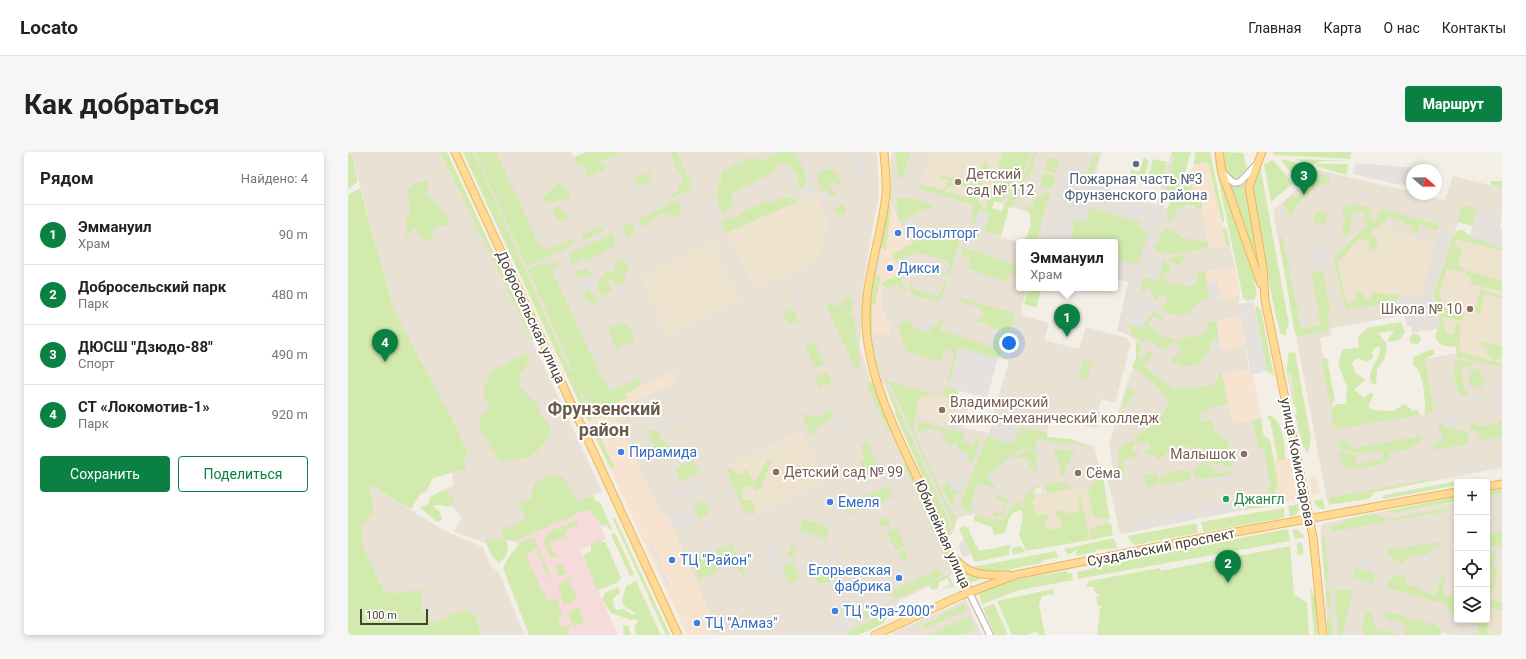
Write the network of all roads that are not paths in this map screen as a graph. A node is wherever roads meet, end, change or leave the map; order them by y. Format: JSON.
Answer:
{"nodes":[{"id":1,"x":455,"y":152,"type":"edge"},
{"id":2,"x":884,"y":152,"type":"edge"},
{"id":3,"x":1219,"y":152,"type":"edge"},
{"id":4,"x":1262,"y":152,"type":"edge"},
{"id":5,"x":1256,"y":166,"type":"junction"},
{"id":6,"x":1222,"y":173,"type":"junction"},
{"id":7,"x":1264,"y":290,"type":"junction"},
{"id":8,"x":1502,"y":484,"type":"edge"},
{"id":9,"x":1490,"y":486,"type":"edge"},
{"id":10,"x":1454,"y":493,"type":"edge"},
{"id":11,"x":1310,"y":520,"type":"junction"},
{"id":12,"x":952,"y":555,"type":"junction"},
{"id":13,"x":1015,"y":575,"type":"junction"},
{"id":14,"x":969,"y":592,"type":"junction"},
{"id":15,"x":678,"y":635,"type":"edge"},
{"id":16,"x":876,"y":635,"type":"edge"},
{"id":17,"x":990,"y":635,"type":"edge"},
{"id":18,"x":1323,"y":635,"type":"edge"}],
"edges":[{"from":1,"to":15,"type":"main road","name":"Добросельская улица"},
{"from":2,"to":12,"type":"main road","name":"Юбилейная улица"},
{"from":3,"to":6,"type":"main road","name":"улица Комиссарова"},
{"from":4,"to":5,"type":"main road","name":"улица Комиссарова"},
{"from":5,"to":6,"type":"street","name":"улица Комиссарова"},
{"from":5,"to":7,"type":"main road","name":"улица Комиссарова"},
{"from":6,"to":7,"type":"main road","name":"улица Комиссарова"},
{"from":7,"to":11,"type":"main road","name":"улица Комиссарова"},
{"from":8,"to":9,"type":"main road"},
{"from":10,"to":11,"type":"main road","name":"Суздальский проспект"},
{"from":11,"to":13,"type":"main road","name":"Суздальский проспект"},
{"from":11,"to":18,"type":"main road","name":"улица Комиссарова"},
{"from":12,"to":13,"type":"main road"},
{"from":12,"to":14,"type":"main road","name":"Юбилейная улица"},
{"from":13,"to":14,"type":"main road","name":"Суздальский проспект"},
{"from":14,"to":16,"type":"main road","name":"Суздальский проспект"},
{"from":14,"to":17,"type":"street","name":"Юбилейная улица"}]}
